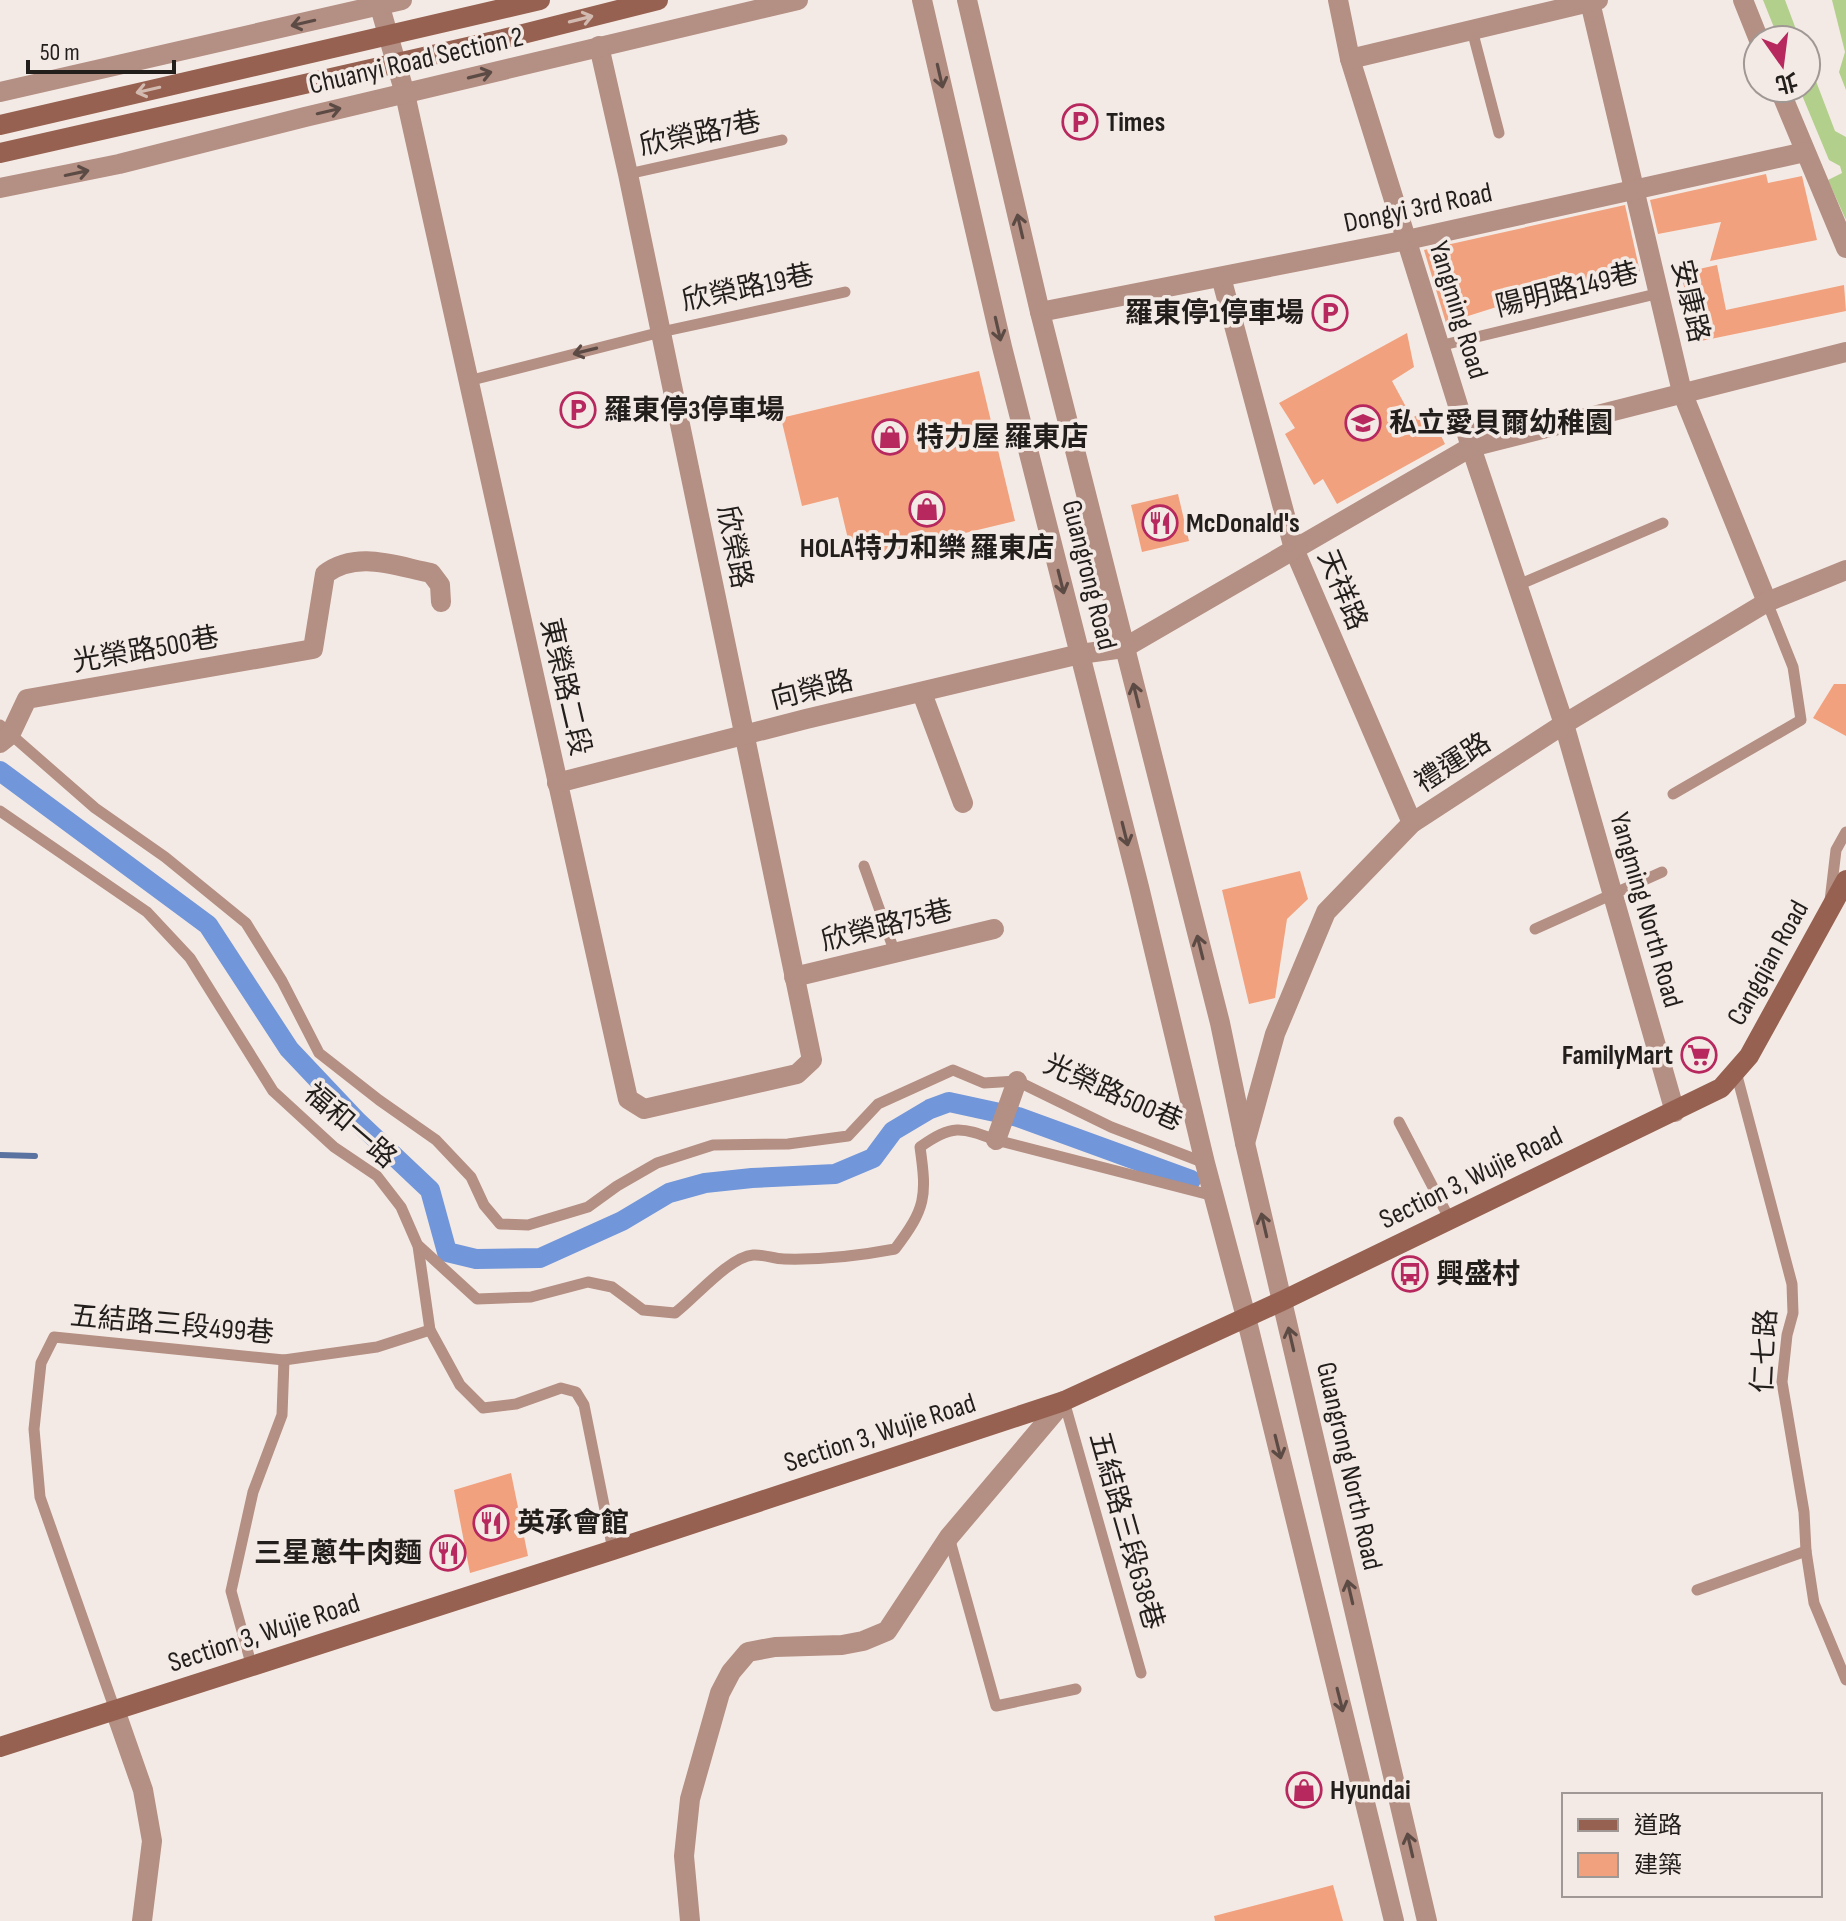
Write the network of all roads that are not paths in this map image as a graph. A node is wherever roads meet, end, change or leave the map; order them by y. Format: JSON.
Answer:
{"nodes":[{"id":1,"x":402,"y":0,"type":"edge"},
{"id":2,"x":540,"y":0,"type":"edge"},
{"id":3,"x":658,"y":0,"type":"edge"},
{"id":4,"x":798,"y":0,"type":"edge"},
{"id":5,"x":922,"y":0,"type":"edge"},
{"id":6,"x":967,"y":0,"type":"edge"},
{"id":7,"x":1338,"y":0,"type":"edge"},
{"id":8,"x":1743,"y":0,"type":"edge"},
{"id":9,"x":1594,"y":1,"type":"edge"},
{"id":10,"x":378,"y":3,"type":"edge"},
{"id":11,"x":1753,"y":24,"type":"edge"},
{"id":12,"x":1472,"y":30,"type":"junction"},
{"id":13,"x":388,"y":36,"type":"junction"},
{"id":14,"x":599,"y":46,"type":"junction"},
{"id":15,"x":1350,"y":59,"type":"junction"},
{"id":16,"x":396,"y":64,"type":"junction"},
{"id":17,"x":0,"y":92,"type":"edge"},
{"id":18,"x":405,"y":94,"type":"junction"},
{"id":19,"x":1786,"y":104,"type":"edge"},
{"id":20,"x":0,"y":125,"type":"edge"},
{"id":21,"x":1499,"y":133,"type":"dead end"},
{"id":22,"x":782,"y":140,"type":"dead end"},
{"id":23,"x":1805,"y":152,"type":"junction"},
{"id":24,"x":0,"y":153,"type":"edge"},
{"id":25,"x":628,"y":174,"type":"junction"},
{"id":26,"x":0,"y":188,"type":"edge"},
{"id":27,"x":1636,"y":190,"type":"junction"},
{"id":28,"x":1407,"y":240,"type":"junction"},
{"id":29,"x":1846,"y":248,"type":"edge"},
{"id":30,"x":1221,"y":277,"type":"junction"},
{"id":31,"x":845,"y":292,"type":"dead end"},
{"id":32,"x":1660,"y":293,"type":"junction"},
{"id":33,"x":1040,"y":312,"type":"junction"},
{"id":34,"x":661,"y":332,"type":"junction"},
{"id":35,"x":1439,"y":346,"type":"junction"},
{"id":36,"x":1846,"y":352,"type":"edge"},
{"id":37,"x":468,"y":381,"type":"junction"},
{"id":38,"x":1682,"y":392,"type":"junction"},
{"id":39,"x":1471,"y":447,"type":"junction"},
{"id":40,"x":1663,"y":523,"type":"dead end"},
{"id":41,"x":1294,"y":549,"type":"junction"},
{"id":42,"x":1846,"y":570,"type":"edge"},
{"id":43,"x":1516,"y":586,"type":"junction"},
{"id":44,"x":441,"y":602,"type":"dead end"},
{"id":45,"x":1767,"y":602,"type":"junction"},
{"id":46,"x":1124,"y":648,"type":"junction"},
{"id":47,"x":1080,"y":654,"type":"junction"},
{"id":48,"x":922,"y":693,"type":"junction"},
{"id":49,"x":1564,"y":724,"type":"junction"},
{"id":50,"x":3,"y":734,"type":"edge"},
{"id":51,"x":743,"y":736,"type":"junction"},
{"id":52,"x":557,"y":783,"type":"junction"},
{"id":53,"x":1673,"y":794,"type":"dead end"},
{"id":54,"x":963,"y":803,"type":"dead end"},
{"id":55,"x":0,"y":811,"type":"edge"},
{"id":56,"x":1412,"y":823,"type":"junction"},
{"id":57,"x":1846,"y":832,"type":"edge"},
{"id":58,"x":864,"y":866,"type":"dead end"},
{"id":59,"x":1662,"y":872,"type":"dead end"},
{"id":60,"x":1846,"y":880,"type":"edge"},
{"id":61,"x":1613,"y":895,"type":"junction"},
{"id":62,"x":1846,"y":897,"type":"edge"},
{"id":63,"x":1829,"y":909,"type":"junction"},
{"id":64,"x":994,"y":929,"type":"dead end"},
{"id":65,"x":1535,"y":929,"type":"dead end"},
{"id":66,"x":895,"y":953,"type":"junction"},
{"id":67,"x":794,"y":977,"type":"junction"},
{"id":68,"x":1220,"y":1023,"type":"joint"},
{"id":69,"x":812,"y":1060,"type":"joint"},
{"id":70,"x":1736,"y":1072,"type":"junction"},
{"id":71,"x":1017,"y":1081,"type":"junction"},
{"id":72,"x":1675,"y":1112,"type":"junction"},
{"id":73,"x":1399,"y":1122,"type":"dead end"},
{"id":74,"x":996,"y":1140,"type":"junction"},
{"id":75,"x":1245,"y":1143,"type":"junction"},
{"id":76,"x":1205,"y":1163,"type":"junction"},
{"id":77,"x":1214,"y":1196,"type":"junction"},
{"id":78,"x":1449,"y":1218,"type":"junction"},
{"id":79,"x":418,"y":1246,"type":"junction"},
{"id":80,"x":1282,"y":1301,"type":"junction"},
{"id":81,"x":1246,"y":1317,"type":"junction"},
{"id":82,"x":430,"y":1330,"type":"junction"},
{"id":83,"x":284,"y":1360,"type":"junction"},
{"id":84,"x":1064,"y":1401,"type":"junction"},
{"id":85,"x":949,"y":1537,"type":"junction"},
{"id":86,"x":613,"y":1550,"type":"junction"},
{"id":87,"x":1806,"y":1551,"type":"junction"},
{"id":88,"x":1697,"y":1590,"type":"dead end"},
{"id":89,"x":252,"y":1667,"type":"junction"},
{"id":90,"x":1141,"y":1673,"type":"dead end"},
{"id":91,"x":1846,"y":1680,"type":"edge"},
{"id":92,"x":1076,"y":1689,"type":"dead end"},
{"id":93,"x":115,"y":1710,"type":"junction"},
{"id":94,"x":0,"y":1747,"type":"edge"},
{"id":95,"x":142,"y":1921,"type":"edge"},
{"id":96,"x":690,"y":1921,"type":"edge"},
{"id":97,"x":1394,"y":1921,"type":"edge"},
{"id":98,"x":1427,"y":1921,"type":"edge"}],
"edges":[{"from":1,"to":10,"type":"street"},
{"from":2,"to":13,"type":"main road","name":"Chuanyi Road Section 2"},
{"from":16,"to":3,"type":"main road","name":"Chuanyi Road Section 2","one_way":true},
{"from":4,"to":14,"type":"street","name":"Chuanyi Road Section 2"},
{"from":5,"to":47,"type":"street","name":"Guangrong Road","one_way":true},
{"from":33,"to":6,"type":"street","name":"Guangrong Road","one_way":true},
{"from":7,"to":15,"type":"street","name":"Yangming Road"},
{"from":8,"to":11,"type":"street"},
{"from":9,"to":12,"type":"street"},
{"from":9,"to":27,"type":"street","name":"安康路"},
{"from":10,"to":13,"type":"street","name":"東榮路二段"},
{"from":10,"to":17,"type":"street","one_way":true},
{"from":12,"to":15,"type":"street"},
{"from":12,"to":21,"type":"lane"},
{"from":13,"to":16,"type":"street","name":"東榮路二段"},
{"from":13,"to":20,"type":"main road","name":"Chuanyi Road Section 2","one_way":true},
{"from":18,"to":14,"type":"street","name":"Chuanyi Road Section 2","one_way":true},
{"from":14,"to":25,"type":"street","name":"欣榮路"},
{"from":15,"to":28,"type":"street","name":"Yangming Road"},
{"from":16,"to":18,"type":"street","name":"東榮路二段"},
{"from":16,"to":24,"type":"main road","name":"Chuanyi Road Section 2"},
{"from":26,"to":18,"type":"street","name":"Chuanyi Road Section 2","one_way":true},
{"from":18,"to":37,"type":"street","name":"東榮路二段"},
{"from":19,"to":23,"type":"street"},
{"from":22,"to":25,"type":"lane","name":"欣榮路7巷"},
{"from":23,"to":27,"type":"street","name":"Dongyi 3rd Road"},
{"from":23,"to":29,"type":"street"},
{"from":25,"to":34,"type":"street","name":"欣榮路"},
{"from":27,"to":28,"type":"street","name":"Dongyi 3rd Road"},
{"from":27,"to":32,"type":"street","name":"安康路"},
{"from":28,"to":30,"type":"street","name":"Dongyi 3rd Road"},
{"from":28,"to":35,"type":"street","name":"Yangming Road"},
{"from":30,"to":33,"type":"street","name":"Dongyi 3rd Road"},
{"from":30,"to":41,"type":"street","name":"天祥路"},
{"from":31,"to":34,"type":"lane","name":"欣榮路19巷"},
{"from":32,"to":35,"type":"lane","name":"陽明路149巷"},
{"from":32,"to":38,"type":"street","name":"安康路"},
{"from":33,"to":46,"type":"street","name":"Guangrong Road"},
{"from":34,"to":37,"type":"lane","name":"欣榮路19巷","one_way":true},
{"from":34,"to":51,"type":"street","name":"欣榮路"},
{"from":35,"to":39,"type":"street","name":"Yangming Road"},
{"from":36,"to":38,"type":"street"},
{"from":37,"to":52,"type":"street","name":"東榮路二段"},
{"from":38,"to":39,"type":"street"},
{"from":38,"to":45,"type":"street","name":"安康路"},
{"from":39,"to":41,"type":"street"},
{"from":39,"to":43,"type":"street","name":"Yangming Road"},
{"from":40,"to":43,"type":"lane"},
{"from":41,"to":46,"type":"street"},
{"from":41,"to":56,"type":"street","name":"天祥路"},
{"from":42,"to":45,"type":"street","name":"禮運路"},
{"from":43,"to":49,"type":"street","name":"Yangming Road"},
{"from":44,"to":50,"type":"street","name":"光榮路500巷"},
{"from":45,"to":49,"type":"street","name":"禮運路"},
{"from":45,"to":53,"type":"lane"},
{"from":46,"to":47,"type":"street","name":"向榮路"},
{"from":68,"to":46,"type":"street","name":"Guangrong Road","one_way":true},
{"from":47,"to":48,"type":"street","name":"向榮路"},
{"from":47,"to":76,"type":"street","name":"Guangrong Road","one_way":true},
{"from":48,"to":51,"type":"street","name":"向榮路"},
{"from":48,"to":54,"type":"street"},
{"from":49,"to":56,"type":"street","name":"禮運路"},
{"from":49,"to":61,"type":"street","name":"Yangming North Road"},
{"from":50,"to":71,"type":"lane","name":"光榮路500巷"},
{"from":51,"to":52,"type":"street","name":"向榮路"},
{"from":51,"to":67,"type":"street","name":"欣榮路"},
{"from":52,"to":69,"type":"street","name":"東榮路二段"},
{"from":55,"to":79,"type":"lane","name":"福和一路"},
{"from":56,"to":75,"type":"street","name":"禮運路"},
{"from":57,"to":63,"type":"lane"},
{"from":58,"to":66,"type":"lane"},
{"from":59,"to":61,"type":"lane"},
{"from":60,"to":63,"type":"main road","name":"Cangqian Road"},
{"from":61,"to":65,"type":"lane"},
{"from":61,"to":72,"type":"street","name":"Yangming North Road"},
{"from":62,"to":63,"type":"lane"},
{"from":63,"to":70,"type":"main road","name":"Cangqian Road"},
{"from":64,"to":66,"type":"street","name":"欣榮路75巷"},
{"from":66,"to":67,"type":"street","name":"欣榮路75巷"},
{"from":67,"to":69,"type":"street","name":"欣榮路"},
{"from":68,"to":75,"type":"street","name":"Guangrong North Road"},
{"from":70,"to":72,"type":"main road","name":"Section 3, Wujie Road"},
{"from":70,"to":87,"type":"lane","name":"仁七路"},
{"from":71,"to":74,"type":"street"},
{"from":71,"to":76,"type":"lane","name":"光榮路500巷"},
{"from":72,"to":78,"type":"main road","name":"Section 3, Wujie Road"},
{"from":73,"to":78,"type":"lane"},
{"from":74,"to":77,"type":"lane"},
{"from":74,"to":79,"type":"lane"},
{"from":80,"to":75,"type":"street","name":"Guangrong North Road","one_way":true},
{"from":76,"to":77,"type":"street"},
{"from":77,"to":81,"type":"street"},
{"from":78,"to":80,"type":"main road","name":"Section 3, Wujie Road"},
{"from":79,"to":82,"type":"lane","name":"福和一路"},
{"from":80,"to":81,"type":"main road","name":"Section 3, Wujie Road"},
{"from":98,"to":80,"type":"street","name":"Guangrong North Road","one_way":true},
{"from":81,"to":84,"type":"main road","name":"Section 3, Wujie Road"},
{"from":81,"to":97,"type":"street","one_way":true},
{"from":82,"to":83,"type":"lane","name":"五結路三段499巷"},
{"from":82,"to":86,"type":"lane","name":"福和一路"},
{"from":83,"to":89,"type":"lane"},
{"from":83,"to":93,"type":"lane","name":"五結路三段499巷"},
{"from":84,"to":85,"type":"street"},
{"from":84,"to":86,"type":"main road","name":"Section 3, Wujie Road"},
{"from":84,"to":90,"type":"lane","name":"五結路三段638巷"},
{"from":85,"to":92,"type":"lane"},
{"from":85,"to":96,"type":"street"},
{"from":86,"to":89,"type":"main road","name":"Section 3, Wujie Road"},
{"from":87,"to":88,"type":"lane"},
{"from":87,"to":91,"type":"lane","name":"仁七路"},
{"from":89,"to":93,"type":"main road","name":"Section 3, Wujie Road"},
{"from":93,"to":94,"type":"main road","name":"Section 3, Wujie Road"},
{"from":93,"to":95,"type":"street"}]}
